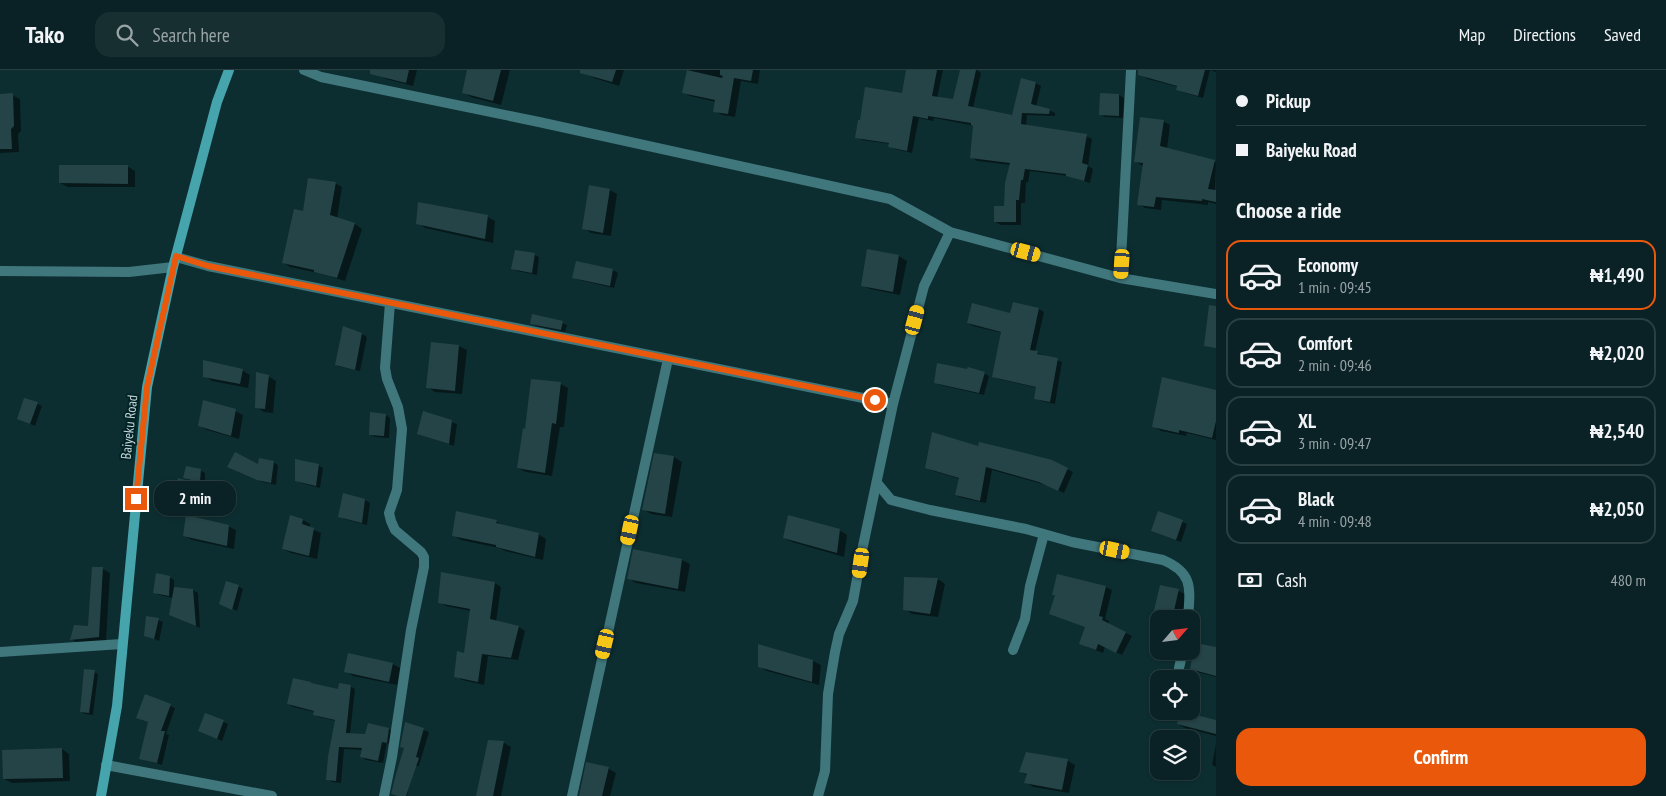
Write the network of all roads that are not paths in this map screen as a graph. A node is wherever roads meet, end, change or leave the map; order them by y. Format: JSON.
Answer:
{"nodes":[{"id":1,"x":229,"y":70,"type":"edge"},
{"id":2,"x":304,"y":70,"type":"edge"},
{"id":3,"x":1131,"y":70,"type":"edge"},
{"id":4,"x":950,"y":232,"type":"junction"},
{"id":5,"x":176,"y":256,"type":"junction"},
{"id":6,"x":173,"y":267,"type":"junction"},
{"id":7,"x":0,"y":271,"type":"edge"},
{"id":8,"x":1120,"y":278,"type":"junction"},
{"id":9,"x":1216,"y":294,"type":"edge"},
{"id":10,"x":390,"y":303,"type":"junction"},
{"id":11,"x":668,"y":359,"type":"junction"},
{"id":12,"x":893,"y":404,"type":"junction"},
{"id":13,"x":877,"y":482,"type":"junction"},
{"id":14,"x":1044,"y":534,"type":"junction"},
{"id":15,"x":1188,"y":610,"type":"edge"},
{"id":16,"x":122,"y":644,"type":"junction"},
{"id":17,"x":1013,"y":650,"type":"dead end"},
{"id":18,"x":0,"y":652,"type":"edge"},
{"id":19,"x":1181,"y":660,"type":"edge"},
{"id":20,"x":1179,"y":668,"type":"dead end"},
{"id":21,"x":106,"y":765,"type":"junction"},
{"id":22,"x":101,"y":796,"type":"edge"},
{"id":23,"x":272,"y":796,"type":"edge"},
{"id":24,"x":384,"y":796,"type":"edge"},
{"id":25,"x":572,"y":796,"type":"edge"},
{"id":26,"x":818,"y":796,"type":"edge"}],
"edges":[{"from":1,"to":5,"type":"main road","name":"Baiyeku Road"},
{"from":2,"to":4,"type":"street"},
{"from":3,"to":8,"type":"street"},
{"from":4,"to":8,"type":"street"},
{"from":4,"to":12,"type":"street"},
{"from":5,"to":6,"type":"main road","name":"Baiyeku Road"},
{"from":5,"to":10,"type":"street"},
{"from":6,"to":7,"type":"street"},
{"from":6,"to":16,"type":"main road","name":"Baiyeku Road"},
{"from":8,"to":9,"type":"street"},
{"from":10,"to":11,"type":"street"},
{"from":10,"to":24,"type":"street"},
{"from":11,"to":12,"type":"street"},
{"from":11,"to":25,"type":"street"},
{"from":12,"to":13,"type":"street"},
{"from":13,"to":14,"type":"street"},
{"from":13,"to":26,"type":"street"},
{"from":14,"to":15,"type":"street"},
{"from":14,"to":17,"type":"street"},
{"from":16,"to":18,"type":"street"},
{"from":16,"to":21,"type":"main road","name":"Baiyeku Road"},
{"from":19,"to":20,"type":"street"},
{"from":21,"to":22,"type":"main road","name":"Baiyeku Road"},
{"from":21,"to":23,"type":"street"}]}
